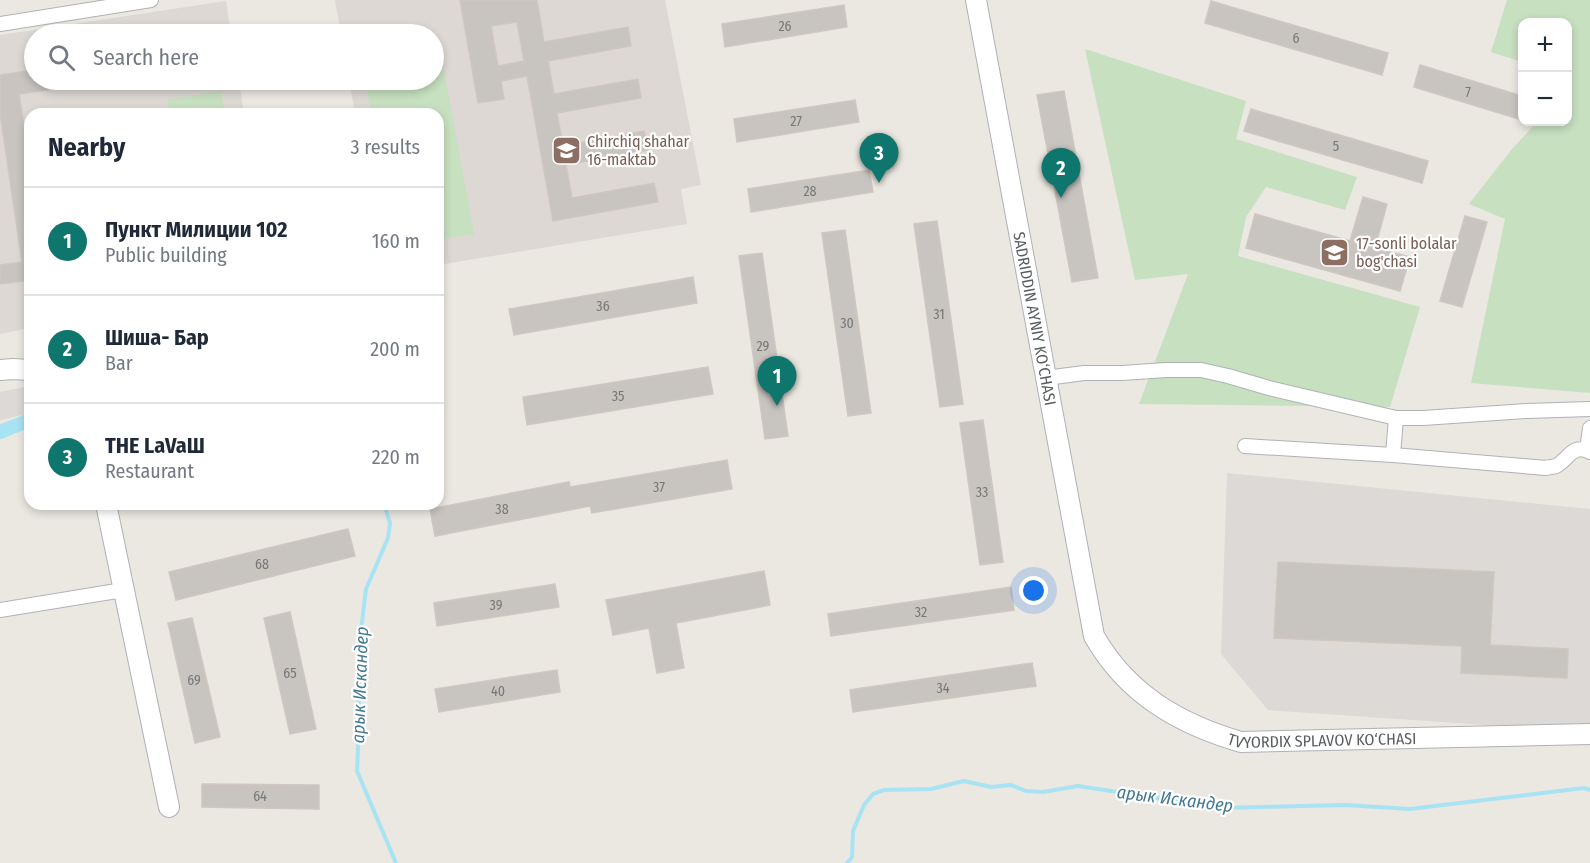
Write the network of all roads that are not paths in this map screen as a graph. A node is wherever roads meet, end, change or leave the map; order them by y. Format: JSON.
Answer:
{"nodes":[{"id":1,"x":151,"y":0,"type":"edge"},
{"id":2,"x":976,"y":0,"type":"edge"},
{"id":3,"x":0,"y":24,"type":"edge"},
{"id":4,"x":0,"y":370,"type":"edge"},
{"id":5,"x":24,"y":370,"type":"edge"},
{"id":6,"x":1046,"y":378,"type":"junction"},
{"id":7,"x":1590,"y":409,"type":"edge"},
{"id":8,"x":1396,"y":418,"type":"junction"},
{"id":9,"x":1590,"y":428,"type":"edge"},
{"id":10,"x":1245,"y":446,"type":"dead end"},
{"id":11,"x":1589,"y":451,"type":"edge"},
{"id":12,"x":1393,"y":455,"type":"junction"},
{"id":13,"x":107,"y":510,"type":"edge"},
{"id":14,"x":123,"y":590,"type":"junction"},
{"id":15,"x":0,"y":610,"type":"edge"},
{"id":16,"x":1094,"y":636,"type":"joint"},
{"id":17,"x":1590,"y":734,"type":"edge"},
{"id":18,"x":169,"y":807,"type":"dead end"}],
"edges":[{"from":1,"to":3,"type":"street"},
{"from":2,"to":6,"type":"street","name":"SADRIDDIN AYNIY KO‘CHASI"},
{"from":4,"to":5,"type":"street"},
{"from":6,"to":8,"type":"street"},
{"from":6,"to":16,"type":"street","name":"SADRIDDIN AYNIY KO‘CHASI"},
{"from":7,"to":8,"type":"street"},
{"from":8,"to":12,"type":"street"},
{"from":9,"to":11,"type":"street"},
{"from":10,"to":12,"type":"street"},
{"from":11,"to":12,"type":"street"},
{"from":13,"to":14,"type":"street"},
{"from":14,"to":15,"type":"street"},
{"from":14,"to":18,"type":"street"},
{"from":16,"to":17,"type":"street","name":"TVYORDIX SPLAVOV KO‘CHASI"}]}
